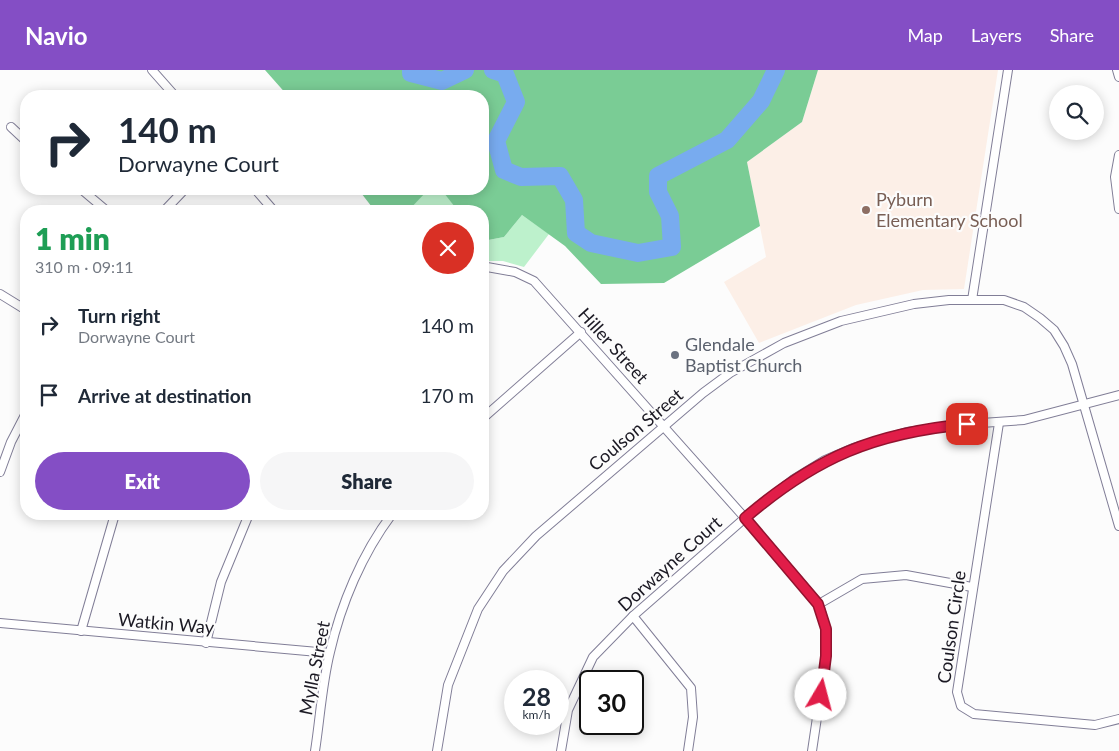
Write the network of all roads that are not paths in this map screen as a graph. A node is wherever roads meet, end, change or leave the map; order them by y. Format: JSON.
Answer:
{"nodes":[{"id":1,"x":152,"y":70,"type":"edge"},
{"id":2,"x":1008,"y":70,"type":"edge"},
{"id":3,"x":1117,"y":70,"type":"edge"},
{"id":4,"x":1119,"y":77,"type":"edge"},
{"id":5,"x":170,"y":90,"type":"edge"},
{"id":6,"x":11,"y":127,"type":"dead end"},
{"id":7,"x":20,"y":135,"type":"edge"},
{"id":8,"x":1119,"y":155,"type":"edge"},
{"id":9,"x":88,"y":195,"type":"edge"},
{"id":10,"x":179,"y":195,"type":"edge"},
{"id":11,"x":260,"y":195,"type":"edge"},
{"id":12,"x":100,"y":205,"type":"edge"},
{"id":13,"x":170,"y":205,"type":"edge"},
{"id":14,"x":269,"y":205,"type":"edge"},
{"id":15,"x":1119,"y":209,"type":"edge"},
{"id":16,"x":489,"y":267,"type":"edge"},
{"id":17,"x":0,"y":294,"type":"edge"},
{"id":18,"x":972,"y":300,"type":"junction"},
{"id":19,"x":20,"y":306,"type":"edge"},
{"id":20,"x":581,"y":332,"type":"junction"},
{"id":21,"x":1119,"y":395,"type":"edge"},
{"id":22,"x":1084,"y":406,"type":"junction"},
{"id":23,"x":489,"y":413,"type":"edge"},
{"id":24,"x":1000,"y":423,"type":"junction"},
{"id":25,"x":20,"y":425,"type":"edge"},
{"id":26,"x":663,"y":425,"type":"junction"},
{"id":27,"x":0,"y":472,"type":"edge"},
{"id":28,"x":745,"y":518,"type":"junction"},
{"id":29,"x":113,"y":520,"type":"edge"},
{"id":30,"x":247,"y":520,"type":"edge"},
{"id":31,"x":388,"y":520,"type":"edge"},
{"id":32,"x":1119,"y":526,"type":"edge"},
{"id":33,"x":972,"y":587,"type":"junction"},
{"id":34,"x":818,"y":604,"type":"junction"},
{"id":35,"x":633,"y":616,"type":"junction"},
{"id":36,"x":0,"y":623,"type":"edge"},
{"id":37,"x":81,"y":631,"type":"junction"},
{"id":38,"x":206,"y":642,"type":"junction"},
{"id":39,"x":329,"y":653,"type":"junction"},
{"id":40,"x":1119,"y":719,"type":"edge"},
{"id":41,"x":316,"y":751,"type":"edge"},
{"id":42,"x":437,"y":751,"type":"edge"},
{"id":43,"x":561,"y":751,"type":"edge"},
{"id":44,"x":688,"y":751,"type":"edge"},
{"id":45,"x":812,"y":751,"type":"edge"}],
"edges":[{"from":1,"to":5,"type":"street"},
{"from":2,"to":18,"type":"street"},
{"from":3,"to":4,"type":"street"},
{"from":6,"to":7,"type":"street"},
{"from":8,"to":15,"type":"street"},
{"from":9,"to":12,"type":"street"},
{"from":10,"to":13,"type":"street"},
{"from":11,"to":14,"type":"street"},
{"from":16,"to":20,"type":"street","name":"Hiller Street"},
{"from":17,"to":19,"type":"street"},
{"from":18,"to":22,"type":"street","name":"Coulson Street"},
{"from":18,"to":26,"type":"street","name":"Coulson Street"},
{"from":20,"to":23,"type":"street"},
{"from":20,"to":26,"type":"street","name":"Hiller Street"},
{"from":21,"to":22,"type":"street","name":"Dorwayne Court"},
{"from":22,"to":24,"type":"street","name":"Dorwayne Court"},
{"from":22,"to":32,"type":"street"},
{"from":24,"to":28,"type":"street","name":"Dorwayne Court"},
{"from":24,"to":33,"type":"street","name":"Coulson Circle"},
{"from":25,"to":27,"type":"street"},
{"from":26,"to":28,"type":"street","name":"Hiller Street"},
{"from":26,"to":42,"type":"street","name":"Coulson Street"},
{"from":28,"to":34,"type":"street","name":"Hiller Street"},
{"from":28,"to":35,"type":"street","name":"Dorwayne Court"},
{"from":29,"to":37,"type":"street"},
{"from":30,"to":38,"type":"street"},
{"from":31,"to":39,"type":"street","name":"Mylla Street"},
{"from":33,"to":34,"type":"street"},
{"from":33,"to":40,"type":"street","name":"Coulson Circle"},
{"from":34,"to":45,"type":"street"},
{"from":35,"to":43,"type":"street","name":"Dorwayne Court"},
{"from":35,"to":44,"type":"street"},
{"from":36,"to":37,"type":"street","name":"Watkin Way"},
{"from":37,"to":38,"type":"street","name":"Watkin Way"},
{"from":38,"to":39,"type":"street","name":"Watkin Way"},
{"from":39,"to":41,"type":"street","name":"Mylla Street"}]}
